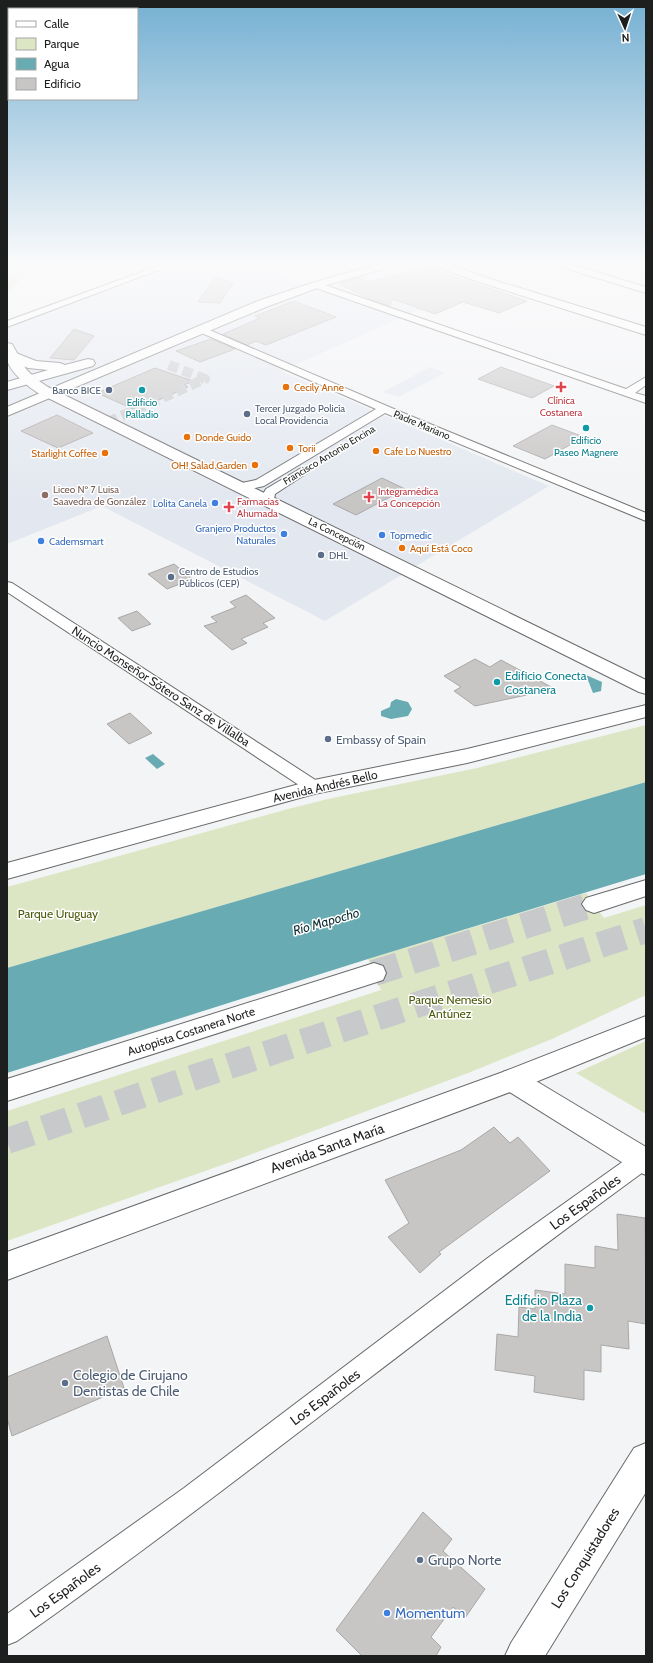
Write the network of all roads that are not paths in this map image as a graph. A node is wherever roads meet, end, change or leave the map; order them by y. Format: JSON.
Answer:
{"nodes":[{"id":1,"x":147,"y":341,"type":"edge"},
{"id":2,"x":173,"y":341,"type":"tunnel mouth"},
{"id":3,"x":227,"y":341,"type":"edge"},
{"id":4,"x":477,"y":341,"type":"edge"},
{"id":5,"x":9,"y":351,"type":"edge"},
{"id":6,"x":121,"y":351,"type":"dead end"},
{"id":7,"x":29,"y":380,"type":"junction"},
{"id":8,"x":646,"y":380,"type":"edge"},
{"id":9,"x":7,"y":386,"type":"edge"},
{"id":10,"x":49,"y":393,"type":"junction"},
{"id":11,"x":628,"y":393,"type":"junction"},
{"id":12,"x":646,"y":400,"type":"edge"},
{"id":13,"x":384,"y":409,"type":"junction"},
{"id":14,"x":7,"y":412,"type":"edge"},
{"id":15,"x":397,"y":414,"type":"junction"},
{"id":16,"x":339,"y":449,"type":"dead end"},
{"id":17,"x":313,"y":465,"type":"dead end"},
{"id":18,"x":273,"y":475,"type":"junction"},
{"id":19,"x":287,"y":481,"type":"junction"},
{"id":20,"x":241,"y":487,"type":"junction"},
{"id":21,"x":269,"y":501,"type":"junction"},
{"id":22,"x":646,"y":517,"type":"edge"},
{"id":23,"x":7,"y":586,"type":"edge"},
{"id":24,"x":646,"y":688,"type":"edge"},
{"id":25,"x":646,"y":710,"type":"edge"},
{"id":26,"x":314,"y":787,"type":"junction"},
{"id":27,"x":7,"y":871,"type":"edge"},
{"id":28,"x":646,"y":888,"type":"edge"},
{"id":29,"x":594,"y":904,"type":"tunnel mouth"},
{"id":30,"x":374,"y":973,"type":"tunnel mouth"},
{"id":31,"x":646,"y":1026,"type":"edge"},
{"id":32,"x":512,"y":1080,"type":"junction"},
{"id":33,"x":7,"y":1090,"type":"edge"},
{"id":34,"x":644,"y":1161,"type":"edge"},
{"id":35,"x":7,"y":1266,"type":"edge"},
{"id":36,"x":646,"y":1460,"type":"edge"},
{"id":37,"x":7,"y":1632,"type":"edge"},
{"id":38,"x":524,"y":1656,"type":"edge"}],
"edges":[{"from":1,"to":6,"type":"main road"},
{"from":2,"to":10,"type":"main road"},
{"from":3,"to":13,"type":"street","name":"Padre Mariano"},
{"from":4,"to":11,"type":"street"},
{"from":5,"to":7,"type":"main road"},
{"from":5,"to":7,"type":"main road"},
{"from":7,"to":9,"type":"main road"},
{"from":7,"to":10,"type":"main road","name":"La Concepción"},
{"from":8,"to":11,"type":"street"},
{"from":10,"to":14,"type":"main road"},
{"from":10,"to":20,"type":"main road","name":"La Concepción"},
{"from":11,"to":12,"type":"street"},
{"from":13,"to":15,"type":"street","name":"Padre Mariano"},
{"from":13,"to":18,"type":"street","name":"Francisco Antonio Encina"},
{"from":15,"to":16,"type":"street","name":"Francisco Antonio Encina"},
{"from":15,"to":22,"type":"street","name":"Padre Mariano"},
{"from":17,"to":19,"type":"street","name":"Francisco Antonio Encina"},
{"from":18,"to":19,"type":"street"},
{"from":18,"to":20,"type":"street","name":"Francisco Antonio Encina"},
{"from":19,"to":21,"type":"street","name":"Francisco Antonio Encina"},
{"from":20,"to":21,"type":"main road","name":"La Concepción"},
{"from":21,"to":24,"type":"main road","name":"La Concepción"},
{"from":23,"to":26,"type":"street","name":"Nuncio Monseñor Sótero Sanz de Villalba"},
{"from":25,"to":26,"type":"main road","name":"Avenida Andrés Bello"},
{"from":26,"to":27,"type":"main road","name":"Avenida Andrés Bello"},
{"from":28,"to":29,"type":"main road"},
{"from":30,"to":33,"type":"main road","name":"Autopista Costanera Norte"},
{"from":31,"to":32,"type":"main road","name":"Avenida Santa María"},
{"from":32,"to":34,"type":"main road"},
{"from":32,"to":35,"type":"main road","name":"Avenida Santa María"},
{"from":34,"to":37,"type":"street","name":"Los Españoles"},
{"from":36,"to":38,"type":"main road","name":"Los Conquistadores"}]}
